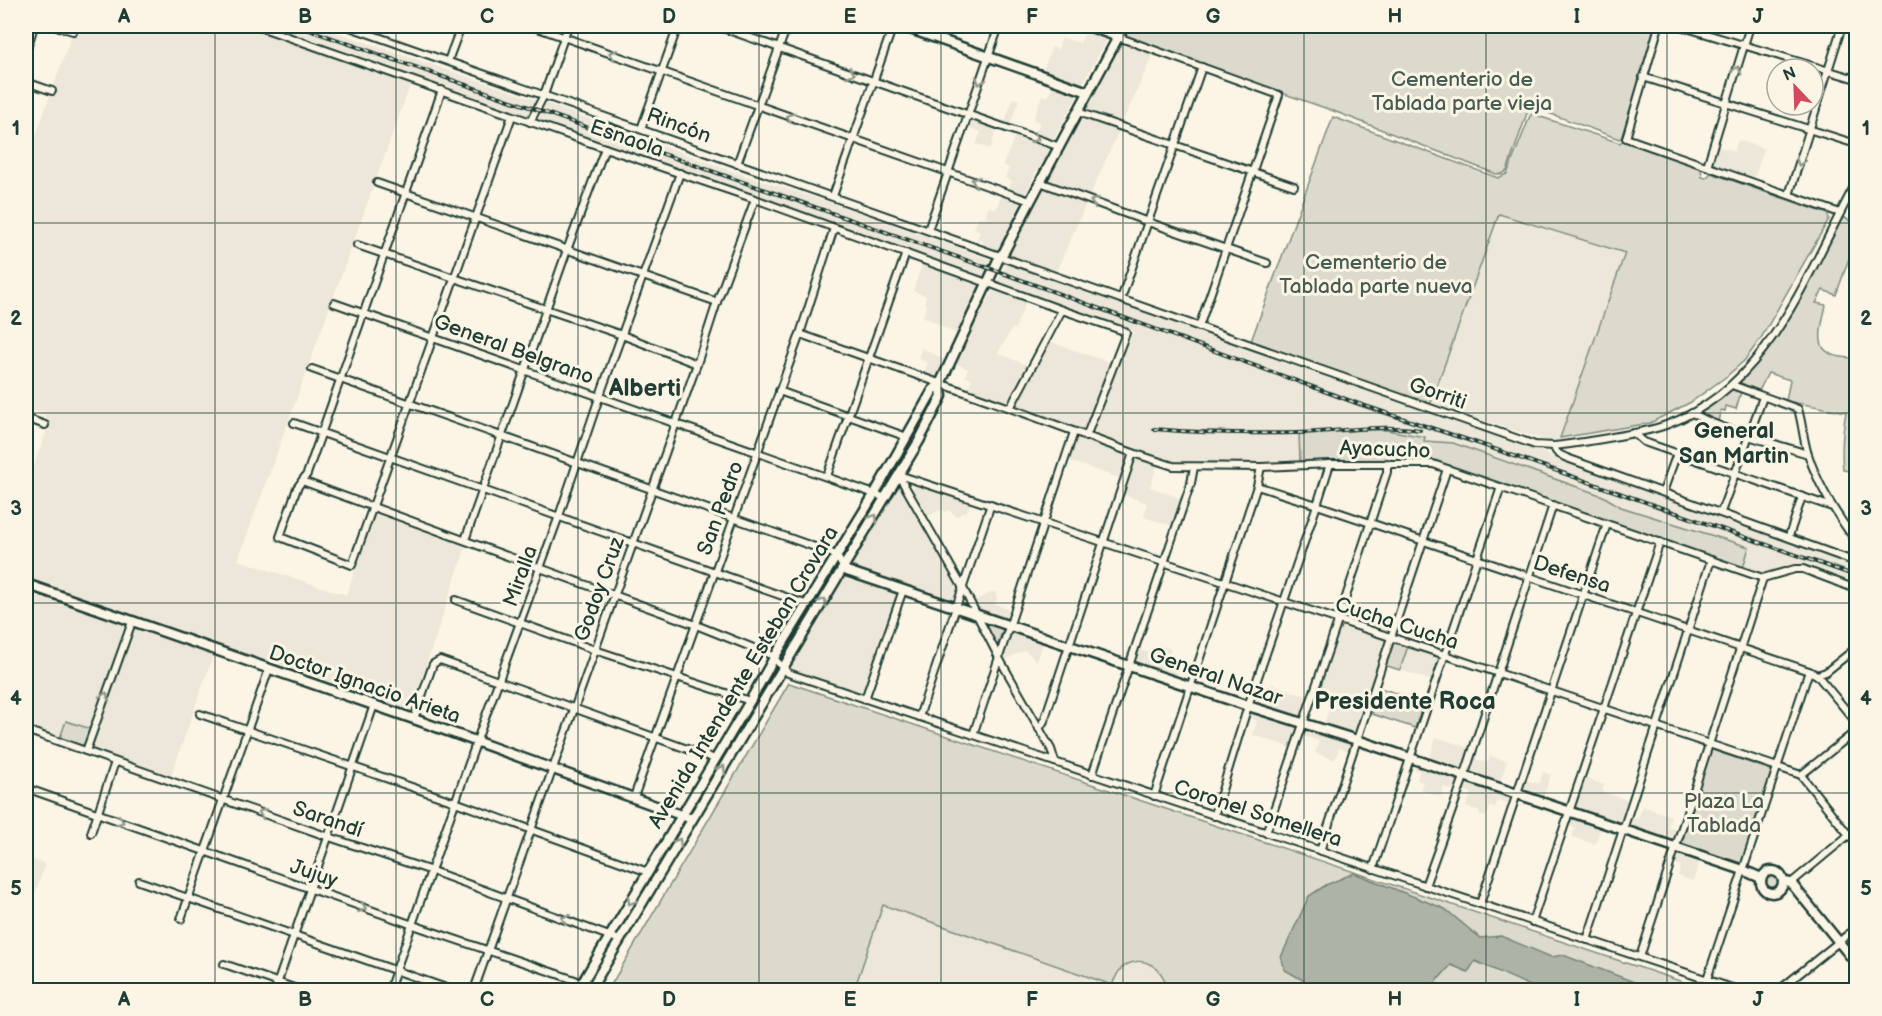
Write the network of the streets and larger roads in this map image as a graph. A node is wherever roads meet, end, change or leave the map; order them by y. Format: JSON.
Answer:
{"nodes":[{"id":1,"x":34,"y":26,"type":"edge"},
{"id":2,"x":56,"y":26,"type":"edge"},
{"id":3,"x":257,"y":26,"type":"edge"},
{"id":4,"x":351,"y":26,"type":"edge"},
{"id":5,"x":461,"y":26,"type":"edge"},
{"id":6,"x":532,"y":26,"type":"edge"},
{"id":7,"x":568,"y":26,"type":"edge"},
{"id":8,"x":678,"y":26,"type":"edge"},
{"id":9,"x":717,"y":26,"type":"edge"},
{"id":10,"x":788,"y":26,"type":"edge"},
{"id":11,"x":893,"y":26,"type":"edge"},
{"id":12,"x":902,"y":26,"type":"edge"},
{"id":13,"x":999,"y":26,"type":"edge"},
{"id":14,"x":1088,"y":26,"type":"edge"},
{"id":15,"x":1124,"y":26,"type":"edge"},
{"id":16,"x":1659,"y":26,"type":"edge"},
{"id":17,"x":1680,"y":26,"type":"edge"},
{"id":18,"x":1750,"y":26,"type":"edge"},
{"id":19,"x":1842,"y":26,"type":"edge"},
{"id":20,"x":73,"y":31,"type":"dead end"},
{"id":21,"x":564,"y":37,"type":"junction"},
{"id":22,"x":1118,"y":37,"type":"junction"},
{"id":23,"x":1744,"y":45,"type":"junction"},
{"id":24,"x":780,"y":48,"type":"junction"},
{"id":25,"x":26,"y":52,"type":"edge"},
{"id":26,"x":989,"y":56,"type":"junction"},
{"id":27,"x":448,"y":61,"type":"junction"},
{"id":28,"x":1202,"y":67,"type":"junction"},
{"id":29,"x":1828,"y":70,"type":"junction"},
{"id":30,"x":662,"y":71,"type":"junction"},
{"id":31,"x":1643,"y":77,"type":"junction"},
{"id":32,"x":1857,"y":79,"type":"edge"},
{"id":33,"x":874,"y":80,"type":"junction"},
{"id":34,"x":26,"y":82,"type":"edge"},
{"id":35,"x":442,"y":90,"type":"junction"},
{"id":36,"x":52,"y":91,"type":"dead end"},
{"id":37,"x":1088,"y":92,"type":"junction"},
{"id":38,"x":544,"y":95,"type":"junction"},
{"id":39,"x":1728,"y":104,"type":"junction"},
{"id":40,"x":759,"y":106,"type":"junction"},
{"id":41,"x":1078,"y":112,"type":"junction"},
{"id":42,"x":969,"y":114,"type":"junction"},
{"id":43,"x":512,"y":116,"type":"junction"},
{"id":44,"x":530,"y":122,"type":"junction"},
{"id":45,"x":641,"y":129,"type":"junction"},
{"id":46,"x":1811,"y":130,"type":"junction"},
{"id":47,"x":853,"y":139,"type":"junction"},
{"id":48,"x":1857,"y":144,"type":"edge"},
{"id":49,"x":1175,"y":145,"type":"junction"},
{"id":50,"x":1060,"y":147,"type":"junction"},
{"id":51,"x":605,"y":148,"type":"junction"},
{"id":52,"x":737,"y":164,"type":"junction"},
{"id":53,"x":1707,"y":166,"type":"junction"},
{"id":54,"x":948,"y":172,"type":"junction"},
{"id":55,"x":680,"y":173,"type":"junction"},
{"id":56,"x":1253,"y":173,"type":"junction"},
{"id":57,"x":1040,"y":182,"type":"junction"},
{"id":58,"x":377,"y":183,"type":"dead end"},
{"id":59,"x":1857,"y":183,"type":"edge"},
{"id":60,"x":1294,"y":186,"type":"dead end"},
{"id":61,"x":406,"y":194,"type":"junction"},
{"id":62,"x":1789,"y":195,"type":"junction"},
{"id":63,"x":832,"y":196,"type":"junction"},
{"id":64,"x":755,"y":199,"type":"junction"},
{"id":65,"x":1030,"y":201,"type":"junction"},
{"id":66,"x":1840,"y":213,"type":"junction"},
{"id":67,"x":475,"y":218,"type":"junction"},
{"id":68,"x":1148,"y":222,"type":"junction"},
{"id":69,"x":834,"y":228,"type":"junction"},
{"id":70,"x":928,"y":230,"type":"junction"},
{"id":71,"x":357,"y":245,"type":"dead end"},
{"id":72,"x":1226,"y":249,"type":"junction"},
{"id":73,"x":567,"y":250,"type":"junction"},
{"id":74,"x":906,"y":253,"type":"junction"},
{"id":75,"x":384,"y":254,"type":"junction"},
{"id":76,"x":1003,"y":255,"type":"junction"},
{"id":77,"x":1267,"y":262,"type":"dead end"},
{"id":78,"x":644,"y":277,"type":"junction"},
{"id":79,"x":453,"y":278,"type":"junction"},
{"id":80,"x":988,"y":285,"type":"junction"},
{"id":81,"x":1121,"y":299,"type":"junction"},
{"id":82,"x":717,"y":302,"type":"junction"},
{"id":83,"x":334,"y":303,"type":"dead end"},
{"id":84,"x":546,"y":310,"type":"junction"},
{"id":85,"x":1062,"y":310,"type":"junction"},
{"id":86,"x":364,"y":314,"type":"junction"},
{"id":87,"x":1199,"y":327,"type":"junction"},
{"id":88,"x":800,"y":334,"type":"junction"},
{"id":89,"x":622,"y":335,"type":"junction"},
{"id":90,"x":432,"y":338,"type":"junction"},
{"id":91,"x":868,"y":359,"type":"junction"},
{"id":92,"x":697,"y":364,"type":"junction"},
{"id":93,"x":312,"y":369,"type":"dead end"},
{"id":94,"x":524,"y":371,"type":"junction"},
{"id":95,"x":340,"y":380,"type":"junction"},
{"id":96,"x":940,"y":384,"type":"junction"},
{"id":97,"x":1732,"y":385,"type":"junction"},
{"id":98,"x":779,"y":391,"type":"junction"},
{"id":99,"x":1763,"y":397,"type":"junction"},
{"id":100,"x":599,"y":398,"type":"junction"},
{"id":101,"x":409,"y":405,"type":"junction"},
{"id":102,"x":1010,"y":408,"type":"junction"},
{"id":103,"x":1692,"y":413,"type":"junction"},
{"id":104,"x":847,"y":416,"type":"junction"},
{"id":105,"x":26,"y":418,"type":"edge"},
{"id":106,"x":294,"y":423,"type":"dead end"},
{"id":107,"x":676,"y":423,"type":"junction"},
{"id":108,"x":45,"y":425,"type":"dead end"},
{"id":109,"x":1074,"y":432,"type":"junction"},
{"id":110,"x":321,"y":434,"type":"junction"},
{"id":111,"x":1635,"y":434,"type":"junction"},
{"id":112,"x":1750,"y":435,"type":"junction"},
{"id":113,"x":501,"y":437,"type":"junction"},
{"id":114,"x":907,"y":437,"type":"junction"},
{"id":115,"x":1086,"y":437,"type":"junction"},
{"id":116,"x":1554,"y":446,"type":"junction"},
{"id":117,"x":757,"y":452,"type":"junction"},
{"id":118,"x":1133,"y":453,"type":"junction"},
{"id":119,"x":1677,"y":453,"type":"junction"},
{"id":120,"x":1808,"y":454,"type":"junction"},
{"id":121,"x":390,"y":457,"type":"junction"},
{"id":122,"x":577,"y":463,"type":"junction"},
{"id":123,"x":1387,"y":463,"type":"junction"},
{"id":124,"x":1330,"y":464,"type":"junction"},
{"id":125,"x":1194,"y":467,"type":"junction"},
{"id":126,"x":1261,"y":467,"type":"junction"},
{"id":127,"x":1447,"y":469,"type":"junction"},
{"id":128,"x":1736,"y":474,"type":"junction"},
{"id":129,"x":899,"y":475,"type":"junction"},
{"id":130,"x":827,"y":476,"type":"junction"},
{"id":131,"x":302,"y":481,"type":"junction"},
{"id":132,"x":1257,"y":486,"type":"junction"},
{"id":133,"x":1501,"y":487,"type":"junction"},
{"id":134,"x":482,"y":489,"type":"junction"},
{"id":135,"x":652,"y":489,"type":"junction"},
{"id":136,"x":1663,"y":492,"type":"junction"},
{"id":137,"x":875,"y":493,"type":"junction"},
{"id":138,"x":1802,"y":497,"type":"junction"},
{"id":139,"x":886,"y":498,"type":"junction"},
{"id":140,"x":991,"y":504,"type":"junction"},
{"id":141,"x":1317,"y":505,"type":"junction"},
{"id":142,"x":1553,"y":505,"type":"junction"},
{"id":143,"x":373,"y":507,"type":"junction"},
{"id":144,"x":1832,"y":507,"type":"junction"},
{"id":145,"x":1721,"y":512,"type":"junction"},
{"id":146,"x":559,"y":516,"type":"junction"},
{"id":147,"x":733,"y":518,"type":"junction"},
{"id":148,"x":1043,"y":522,"type":"junction"},
{"id":149,"x":1370,"y":524,"type":"junction"},
{"id":150,"x":1607,"y":524,"type":"junction"},
{"id":151,"x":1789,"y":536,"type":"junction"},
{"id":152,"x":465,"y":540,"type":"junction"},
{"id":153,"x":1857,"y":541,"type":"edge"},
{"id":154,"x":633,"y":542,"type":"junction"},
{"id":155,"x":1423,"y":542,"type":"junction"},
{"id":156,"x":1660,"y":542,"type":"junction"},
{"id":157,"x":1103,"y":543,"type":"junction"},
{"id":158,"x":837,"y":556,"type":"junction"},
{"id":159,"x":1476,"y":559,"type":"junction"},
{"id":160,"x":1711,"y":560,"type":"junction"},
{"id":161,"x":1857,"y":561,"type":"edge"},
{"id":162,"x":1164,"y":563,"type":"junction"},
{"id":163,"x":541,"y":568,"type":"junction"},
{"id":164,"x":844,"y":569,"type":"junction"},
{"id":165,"x":715,"y":571,"type":"junction"},
{"id":166,"x":1529,"y":578,"type":"junction"},
{"id":167,"x":1763,"y":578,"type":"junction"},
{"id":168,"x":1224,"y":582,"type":"junction"},
{"id":169,"x":26,"y":584,"type":"edge"},
{"id":170,"x":963,"y":588,"type":"junction"},
{"id":171,"x":1857,"y":589,"type":"edge"},
{"id":172,"x":903,"y":590,"type":"junction"},
{"id":173,"x":615,"y":594,"type":"junction"},
{"id":174,"x":1583,"y":595,"type":"junction"},
{"id":175,"x":456,"y":600,"type":"dead end"},
{"id":176,"x":1284,"y":603,"type":"junction"},
{"id":177,"x":808,"y":605,"type":"junction"},
{"id":178,"x":957,"y":608,"type":"junction"},
{"id":179,"x":1636,"y":613,"type":"junction"},
{"id":180,"x":977,"y":615,"type":"junction"},
{"id":181,"x":1338,"y":621,"type":"junction"},
{"id":182,"x":132,"y":622,"type":"junction"},
{"id":183,"x":520,"y":623,"type":"junction"},
{"id":184,"x":696,"y":625,"type":"junction"},
{"id":185,"x":1010,"y":626,"type":"junction"},
{"id":186,"x":1688,"y":630,"type":"junction"},
{"id":187,"x":1391,"y":637,"type":"junction"},
{"id":188,"x":1070,"y":646,"type":"junction"},
{"id":189,"x":1857,"y":648,"type":"edge"},
{"id":190,"x":1742,"y":649,"type":"junction"},
{"id":191,"x":595,"y":650,"type":"junction"},
{"id":192,"x":1445,"y":655,"type":"junction"},
{"id":193,"x":774,"y":658,"type":"junction"},
{"id":194,"x":999,"y":658,"type":"junction"},
{"id":195,"x":1129,"y":665,"type":"junction"},
{"id":196,"x":269,"y":669,"type":"junction"},
{"id":197,"x":782,"y":669,"type":"junction"},
{"id":198,"x":1809,"y":671,"type":"junction"},
{"id":199,"x":1498,"y":674,"type":"junction"},
{"id":200,"x":1817,"y":675,"type":"junction"},
{"id":201,"x":676,"y":678,"type":"junction"},
{"id":202,"x":499,"y":682,"type":"junction"},
{"id":203,"x":1190,"y":686,"type":"junction"},
{"id":204,"x":1550,"y":691,"type":"junction"},
{"id":205,"x":865,"y":699,"type":"junction"},
{"id":206,"x":750,"y":701,"type":"junction"},
{"id":207,"x":374,"y":705,"type":"junction"},
{"id":208,"x":1248,"y":706,"type":"junction"},
{"id":209,"x":1604,"y":708,"type":"junction"},
{"id":210,"x":574,"y":709,"type":"junction"},
{"id":211,"x":200,"y":714,"type":"dead end"},
{"id":212,"x":919,"y":717,"type":"junction"},
{"id":213,"x":414,"y":719,"type":"junction"},
{"id":214,"x":1857,"y":722,"type":"edge"},
{"id":215,"x":1304,"y":723,"type":"junction"},
{"id":216,"x":1657,"y":727,"type":"junction"},
{"id":217,"x":1039,"y":729,"type":"junction"},
{"id":218,"x":26,"y":730,"type":"edge"},
{"id":219,"x":247,"y":730,"type":"junction"},
{"id":220,"x":1857,"y":731,"type":"edge"},
{"id":221,"x":973,"y":735,"type":"junction"},
{"id":222,"x":656,"y":737,"type":"junction"},
{"id":223,"x":1357,"y":740,"type":"junction"},
{"id":224,"x":476,"y":742,"type":"junction"},
{"id":225,"x":1710,"y":744,"type":"junction"},
{"id":226,"x":86,"y":751,"type":"junction"},
{"id":227,"x":715,"y":759,"type":"junction"},
{"id":228,"x":1411,"y":759,"type":"junction"},
{"id":229,"x":115,"y":762,"type":"junction"},
{"id":230,"x":1055,"y":762,"type":"junction"},
{"id":231,"x":353,"y":767,"type":"junction"},
{"id":232,"x":1777,"y":767,"type":"junction"},
{"id":233,"x":553,"y":768,"type":"junction"},
{"id":234,"x":1092,"y":775,"type":"junction"},
{"id":235,"x":1801,"y":775,"type":"junction"},
{"id":236,"x":1464,"y":777,"type":"junction"},
{"id":237,"x":26,"y":788,"type":"edge"},
{"id":238,"x":1517,"y":795,"type":"junction"},
{"id":239,"x":1154,"y":796,"type":"junction"},
{"id":240,"x":634,"y":797,"type":"junction"},
{"id":241,"x":223,"y":799,"type":"junction"},
{"id":242,"x":455,"y":802,"type":"junction"},
{"id":243,"x":1570,"y":812,"type":"junction"},
{"id":244,"x":97,"y":813,"type":"junction"},
{"id":245,"x":682,"y":814,"type":"junction"},
{"id":246,"x":1215,"y":816,"type":"junction"},
{"id":247,"x":692,"y":819,"type":"junction"},
{"id":248,"x":1622,"y":829,"type":"junction"},
{"id":249,"x":1857,"y":829,"type":"edge"},
{"id":250,"x":531,"y":830,"type":"junction"},
{"id":251,"x":91,"y":833,"type":"dead end"},
{"id":252,"x":1266,"y":833,"type":"junction"},
{"id":253,"x":1849,"y":835,"type":"junction"},
{"id":254,"x":329,"y":837,"type":"junction"},
{"id":255,"x":1857,"y":844,"type":"edge"},
{"id":256,"x":1676,"y":848,"type":"junction"},
{"id":257,"x":1320,"y":851,"type":"junction"},
{"id":258,"x":205,"y":852,"type":"junction"},
{"id":259,"x":1373,"y":869,"type":"junction"},
{"id":260,"x":1743,"y":870,"type":"junction"},
{"id":261,"x":432,"y":872,"type":"junction"},
{"id":262,"x":648,"y":872,"type":"junction"},
{"id":263,"x":1761,"y":878,"type":"junction"},
{"id":264,"x":139,"y":881,"type":"dead end"},
{"id":265,"x":1787,"y":883,"type":"junction"},
{"id":266,"x":1425,"y":886,"type":"junction"},
{"id":267,"x":310,"y":889,"type":"junction"},
{"id":268,"x":189,"y":898,"type":"junction"},
{"id":269,"x":507,"y":898,"type":"junction"},
{"id":270,"x":1480,"y":904,"type":"junction"},
{"id":271,"x":181,"y":919,"type":"dead end"},
{"id":272,"x":1532,"y":922,"type":"junction"},
{"id":273,"x":412,"y":925,"type":"junction"},
{"id":274,"x":1857,"y":927,"type":"edge"},
{"id":275,"x":293,"y":936,"type":"junction"},
{"id":276,"x":611,"y":936,"type":"junction"},
{"id":277,"x":620,"y":940,"type":"junction"},
{"id":278,"x":1587,"y":940,"type":"junction"},
{"id":279,"x":1839,"y":942,"type":"junction"},
{"id":280,"x":488,"y":950,"type":"junction"},
{"id":281,"x":1640,"y":957,"type":"junction"},
{"id":282,"x":1857,"y":963,"type":"edge"},
{"id":283,"x":224,"y":964,"type":"dead end"},
{"id":284,"x":396,"y":971,"type":"junction"},
{"id":285,"x":1707,"y":979,"type":"junction"},
{"id":286,"x":278,"y":983,"type":"junction"},
{"id":287,"x":580,"y":987,"type":"edge"},
{"id":288,"x":275,"y":990,"type":"edge"},
{"id":289,"x":300,"y":990,"type":"edge"},
{"id":290,"x":389,"y":990,"type":"edge"},
{"id":291,"x":452,"y":990,"type":"edge"},
{"id":292,"x":474,"y":990,"type":"edge"},
{"id":293,"x":590,"y":990,"type":"edge"},
{"id":294,"x":1738,"y":990,"type":"edge"},
{"id":295,"x":1780,"y":990,"type":"edge"}],
"edges":[{"from":1,"to":25,"type":"street"},
{"from":2,"to":20,"type":"street"},
{"from":3,"to":35,"type":"street","name":"Esnaola"},
{"from":4,"to":27,"type":"street","name":"Rincón"},
{"from":5,"to":27,"type":"street"},
{"from":6,"to":21,"type":"street"},
{"from":7,"to":21,"type":"street"},
{"from":8,"to":30,"type":"street"},
{"from":9,"to":24,"type":"street"},
{"from":10,"to":24,"type":"street"},
{"from":11,"to":33,"type":"street"},
{"from":12,"to":26,"type":"street"},
{"from":13,"to":26,"type":"street"},
{"from":14,"to":22,"type":"street"},
{"from":15,"to":22,"type":"street"},
{"from":16,"to":31,"type":"street"},
{"from":17,"to":23,"type":"street"},
{"from":18,"to":23,"type":"street"},
{"from":19,"to":29,"type":"street"},
{"from":30,"to":21,"type":"street","one_way":true},
{"from":21,"to":38,"type":"street"},
{"from":22,"to":28,"type":"street"},
{"from":22,"to":37,"type":"street"},
{"from":23,"to":29,"type":"street"},
{"from":39,"to":23,"type":"street","one_way":true},
{"from":24,"to":33,"type":"street","one_way":true},
{"from":24,"to":40,"type":"street"},
{"from":26,"to":37,"type":"street"},
{"from":26,"to":42,"type":"street","one_way":true},
{"from":27,"to":38,"type":"street","name":"Rincón"},
{"from":28,"to":49,"type":"street"},
{"from":28,"to":56,"type":"street"},
{"from":29,"to":32,"type":"street"},
{"from":29,"to":46,"type":"street"},
{"from":30,"to":40,"type":"street"},
{"from":30,"to":45,"type":"street"},
{"from":31,"to":39,"type":"street"},
{"from":31,"to":53,"type":"street"},
{"from":33,"to":42,"type":"street"},
{"from":33,"to":47,"type":"street"},
{"from":34,"to":36,"type":"street"},
{"from":35,"to":43,"type":"street","name":"Esnaola"},
{"from":35,"to":61,"type":"street"},
{"from":37,"to":41,"type":"street"},
{"from":38,"to":44,"type":"street"},
{"from":38,"to":45,"type":"street","name":"Rincón"},
{"from":39,"to":46,"type":"street"},
{"from":39,"to":53,"type":"street"},
{"from":47,"to":40,"type":"street","one_way":true},
{"from":40,"to":52,"type":"street"},
{"from":41,"to":49,"type":"street"},
{"from":41,"to":50,"type":"street"},
{"from":42,"to":50,"type":"street","one_way":true},
{"from":42,"to":54,"type":"street"},
{"from":43,"to":44,"type":"street","name":"Esnaola"},
{"from":43,"to":67,"type":"street"},
{"from":44,"to":51,"type":"street","name":"Esnaola"},
{"from":45,"to":52,"type":"street","name":"Rincón"},
{"from":46,"to":48,"type":"street"},
{"from":46,"to":62,"type":"street","one_way":true},
{"from":47,"to":54,"type":"street"},
{"from":47,"to":63,"type":"street"},
{"from":49,"to":56,"type":"street"},
{"from":49,"to":68,"type":"street"},
{"from":50,"to":57,"type":"street"},
{"from":51,"to":55,"type":"street","name":"Esnaola"},
{"from":51,"to":73,"type":"street"},
{"from":52,"to":63,"type":"street","name":"Rincón"},
{"from":53,"to":62,"type":"street"},
{"from":65,"to":54,"type":"street","one_way":true},
{"from":54,"to":70,"type":"street"},
{"from":55,"to":64,"type":"street","name":"Esnaola"},
{"from":55,"to":78,"type":"street","name":"Miralla"},
{"from":56,"to":60,"type":"street"},
{"from":56,"to":72,"type":"street"},
{"from":57,"to":65,"type":"street"},
{"from":68,"to":57,"type":"street","one_way":true},
{"from":58,"to":61,"type":"street"},
{"from":59,"to":66,"type":"street"},
{"from":61,"to":67,"type":"street"},
{"from":61,"to":75,"type":"street"},
{"from":62,"to":66,"type":"street"},
{"from":63,"to":70,"type":"street","name":"Rincón"},
{"from":64,"to":69,"type":"street","name":"Esnaola"},
{"from":64,"to":82,"type":"street","name":"Godoy Cruz"},
{"from":65,"to":76,"type":"street"},
{"from":66,"to":97,"type":"street"},
{"from":67,"to":73,"type":"street"},
{"from":67,"to":79,"type":"street"},
{"from":68,"to":72,"type":"street"},
{"from":68,"to":81,"type":"street"},
{"from":69,"to":74,"type":"street","name":"Esnaola"},
{"from":69,"to":88,"type":"street","name":"San Pedro"},
{"from":70,"to":76,"type":"street","name":"Rincón"},
{"from":71,"to":75,"type":"street"},
{"from":72,"to":77,"type":"street"},
{"from":72,"to":87,"type":"street"},
{"from":73,"to":78,"type":"street"},
{"from":73,"to":84,"type":"street"},
{"from":74,"to":80,"type":"street","name":"Esnaola"},
{"from":74,"to":91,"type":"street"},
{"from":75,"to":79,"type":"street"},
{"from":75,"to":86,"type":"street"},
{"from":76,"to":80,"type":"street","name":"Avenida Intendente Esteban Crovara"},
{"from":76,"to":81,"type":"street","name":"Gorriti"},
{"from":78,"to":82,"type":"street"},
{"from":78,"to":89,"type":"street","name":"Miralla"},
{"from":79,"to":84,"type":"street"},
{"from":79,"to":90,"type":"street"},
{"from":80,"to":85,"type":"street","name":"Esnaola"},
{"from":80,"to":96,"type":"street","name":"Avenida Intendente Esteban Crovara"},
{"from":81,"to":87,"type":"street","name":"Gorriti"},
{"from":82,"to":92,"type":"street","name":"Godoy Cruz"},
{"from":83,"to":86,"type":"street","name":"General Belgrano"},
{"from":84,"to":89,"type":"street"},
{"from":84,"to":94,"type":"street"},
{"from":85,"to":102,"type":"street"},
{"from":85,"to":115,"type":"street","name":"Esnaola"},
{"from":86,"to":90,"type":"street","name":"General Belgrano"},
{"from":86,"to":95,"type":"street"},
{"from":87,"to":116,"type":"street","name":"Gorriti"},
{"from":88,"to":91,"type":"street","name":"Ayacucho"},
{"from":88,"to":98,"type":"street","name":"San Pedro"},
{"from":89,"to":92,"type":"street"},
{"from":89,"to":100,"type":"street","name":"Miralla"},
{"from":90,"to":94,"type":"street","name":"General Belgrano"},
{"from":90,"to":101,"type":"street"},
{"from":91,"to":96,"type":"street","name":"Ayacucho"},
{"from":91,"to":104,"type":"street"},
{"from":92,"to":107,"type":"street","name":"Godoy Cruz"},
{"from":93,"to":95,"type":"street"},
{"from":94,"to":100,"type":"street","name":"General Belgrano"},
{"from":94,"to":113,"type":"street"},
{"from":95,"to":101,"type":"street"},
{"from":95,"to":110,"type":"street"},
{"from":96,"to":102,"type":"street","name":"Ayacucho"},
{"from":96,"to":114,"type":"street","name":"Avenida Intendente Esteban Crovara"},
{"from":96,"to":129,"type":"street","name":"Avenida Intendente Esteban Crovara"},
{"from":97,"to":99,"type":"street"},
{"from":97,"to":103,"type":"street"},
{"from":98,"to":104,"type":"street"},
{"from":98,"to":117,"type":"street","name":"San Pedro"},
{"from":99,"to":112,"type":"street"},
{"from":99,"to":120,"type":"street"},
{"from":100,"to":107,"type":"street","name":"General Belgrano"},
{"from":100,"to":122,"type":"street","name":"Miralla"},
{"from":101,"to":113,"type":"street"},
{"from":101,"to":121,"type":"street"},
{"from":102,"to":109,"type":"street","name":"Ayacucho"},
{"from":103,"to":111,"type":"street"},
{"from":103,"to":112,"type":"street"},
{"from":104,"to":114,"type":"street"},
{"from":104,"to":130,"type":"street"},
{"from":105,"to":108,"type":"street"},
{"from":106,"to":110,"type":"street"},
{"from":107,"to":117,"type":"street","name":"General Belgrano"},
{"from":107,"to":135,"type":"street","name":"Godoy Cruz"},
{"from":109,"to":115,"type":"street","name":"Ayacucho"},
{"from":109,"to":148,"type":"street"},
{"from":110,"to":121,"type":"street"},
{"from":110,"to":131,"type":"street"},
{"from":111,"to":116,"type":"street"},
{"from":111,"to":119,"type":"street"},
{"from":112,"to":120,"type":"street"},
{"from":112,"to":128,"type":"street"},
{"from":113,"to":122,"type":"street"},
{"from":113,"to":134,"type":"street"},
{"from":114,"to":137,"type":"street","name":"Avenida Intendente Esteban Crovara"},
{"from":115,"to":118,"type":"street","name":"Ayacucho"},
{"from":116,"to":136,"type":"street","name":"Gorriti"},
{"from":117,"to":130,"type":"street","name":"General Belgrano"},
{"from":117,"to":147,"type":"street","name":"San Pedro"},
{"from":118,"to":125,"type":"street","name":"Ayacucho"},
{"from":118,"to":157,"type":"street"},
{"from":119,"to":128,"type":"street"},
{"from":119,"to":136,"type":"street"},
{"from":120,"to":144,"type":"street"},
{"from":121,"to":134,"type":"street"},
{"from":121,"to":143,"type":"street"},
{"from":122,"to":135,"type":"street"},
{"from":122,"to":146,"type":"street","name":"Miralla"},
{"from":123,"to":124,"type":"street","name":"Ayacucho"},
{"from":123,"to":127,"type":"street","name":"Ayacucho"},
{"from":123,"to":149,"type":"street"},
{"from":124,"to":126,"type":"street","name":"Ayacucho"},
{"from":124,"to":141,"type":"street"},
{"from":125,"to":126,"type":"street","name":"Ayacucho"},
{"from":125,"to":162,"type":"street"},
{"from":126,"to":132,"type":"street"},
{"from":127,"to":133,"type":"street","name":"Ayacucho"},
{"from":127,"to":155,"type":"street"},
{"from":128,"to":138,"type":"street"},
{"from":128,"to":145,"type":"street"},
{"from":129,"to":139,"type":"street","name":"Avenida Intendente Esteban Crovara"},
{"from":129,"to":140,"type":"street","name":"Cucha Cucha"},
{"from":129,"to":170,"type":"street"},
{"from":130,"to":137,"type":"street","name":"General Belgrano"},
{"from":131,"to":143,"type":"street"},
{"from":131,"to":143,"type":"street"},
{"from":132,"to":141,"type":"street","name":"Defensa"},
{"from":132,"to":168,"type":"street"},
{"from":133,"to":142,"type":"street","name":"Ayacucho"},
{"from":133,"to":159,"type":"street"},
{"from":134,"to":146,"type":"street"},
{"from":134,"to":152,"type":"street"},
{"from":135,"to":147,"type":"street"},
{"from":135,"to":154,"type":"street","name":"Godoy Cruz"},
{"from":136,"to":145,"type":"street","name":"Gorriti"},
{"from":137,"to":139,"type":"street","name":"General Belgrano"},
{"from":137,"to":158,"type":"street","name":"Avenida Intendente Esteban Crovara"},
{"from":138,"to":144,"type":"street"},
{"from":138,"to":151,"type":"street"},
{"from":164,"to":139,"type":"street","name":"Avenida Intendente Esteban Crovara","one_way":true},
{"from":140,"to":148,"type":"street","name":"Cucha Cucha"},
{"from":140,"to":170,"type":"street"},
{"from":141,"to":149,"type":"street","name":"Defensa"},
{"from":141,"to":176,"type":"street"},
{"from":142,"to":150,"type":"street","name":"Ayacucho"},
{"from":142,"to":166,"type":"street"},
{"from":143,"to":152,"type":"street"},
{"from":144,"to":153,"type":"street"},
{"from":145,"to":151,"type":"street","name":"Gorriti"},
{"from":146,"to":154,"type":"street"},
{"from":146,"to":163,"type":"street","name":"Miralla"},
{"from":147,"to":158,"type":"street"},
{"from":147,"to":165,"type":"street","name":"San Pedro"},
{"from":148,"to":157,"type":"street","name":"Cucha Cucha"},
{"from":148,"to":185,"type":"street"},
{"from":149,"to":155,"type":"street","name":"Defensa"},
{"from":149,"to":181,"type":"street"},
{"from":150,"to":156,"type":"street","name":"Ayacucho"},
{"from":150,"to":174,"type":"street"},
{"from":151,"to":161,"type":"street","name":"Gorriti"},
{"from":152,"to":163,"type":"street"},
{"from":154,"to":165,"type":"street"},
{"from":154,"to":173,"type":"street","name":"Godoy Cruz"},
{"from":155,"to":159,"type":"street","name":"Defensa"},
{"from":155,"to":187,"type":"street"},
{"from":156,"to":160,"type":"street","name":"Ayacucho"},
{"from":156,"to":179,"type":"street"},
{"from":157,"to":162,"type":"street","name":"Cucha Cucha"},
{"from":157,"to":188,"type":"street"},
{"from":158,"to":164,"type":"street"},
{"from":158,"to":177,"type":"street","name":"Avenida Intendente Esteban Crovara"},
{"from":159,"to":166,"type":"street","name":"Defensa"},
{"from":159,"to":192,"type":"street"},
{"from":160,"to":167,"type":"street","name":"Ayacucho"},
{"from":160,"to":186,"type":"street"},
{"from":162,"to":168,"type":"street","name":"Cucha Cucha"},
{"from":162,"to":195,"type":"street"},
{"from":163,"to":173,"type":"street"},
{"from":163,"to":183,"type":"street","name":"Miralla"},
{"from":164,"to":172,"type":"street","name":"General Nazar"},
{"from":197,"to":164,"type":"street","name":"Avenida Intendente Esteban Crovara","one_way":true},
{"from":165,"to":177,"type":"street"},
{"from":165,"to":184,"type":"street","name":"San Pedro"},
{"from":166,"to":174,"type":"street","name":"Defensa"},
{"from":166,"to":199,"type":"street"},
{"from":167,"to":171,"type":"street"},
{"from":167,"to":190,"type":"street"},
{"from":168,"to":176,"type":"street","name":"Cucha Cucha"},
{"from":168,"to":203,"type":"street"},
{"from":169,"to":182,"type":"street","name":"Doctor Ignacio Arieta"},
{"from":170,"to":178,"type":"street"},
{"from":170,"to":180,"type":"street"},
{"from":172,"to":178,"type":"street","name":"General Nazar"},
{"from":172,"to":205,"type":"street"},
{"from":173,"to":184,"type":"street"},
{"from":173,"to":191,"type":"street","name":"Godoy Cruz"},
{"from":174,"to":179,"type":"street","name":"Defensa"},
{"from":174,"to":204,"type":"street"},
{"from":175,"to":183,"type":"street"},
{"from":176,"to":181,"type":"street","name":"Cucha Cucha"},
{"from":176,"to":208,"type":"street"},
{"from":177,"to":193,"type":"street","name":"Avenida Intendente Esteban Crovara"},
{"from":178,"to":180,"type":"street","name":"General Nazar"},
{"from":178,"to":212,"type":"street"},
{"from":179,"to":186,"type":"street","name":"Defensa"},
{"from":179,"to":209,"type":"street"},
{"from":180,"to":185,"type":"street","name":"General Nazar"},
{"from":180,"to":194,"type":"street"},
{"from":181,"to":187,"type":"street","name":"Cucha Cucha"},
{"from":181,"to":215,"type":"street"},
{"from":182,"to":196,"type":"street","name":"Doctor Ignacio Arieta"},
{"from":226,"to":182,"type":"street","one_way":true},
{"from":183,"to":191,"type":"street"},
{"from":183,"to":202,"type":"street","name":"Miralla"},
{"from":184,"to":193,"type":"street"},
{"from":184,"to":201,"type":"street","name":"San Pedro"},
{"from":185,"to":188,"type":"street","name":"General Nazar"},
{"from":185,"to":194,"type":"street"},
{"from":186,"to":190,"type":"street","name":"Defensa"},
{"from":186,"to":216,"type":"street"},
{"from":187,"to":192,"type":"street","name":"Cucha Cucha"},
{"from":187,"to":223,"type":"street"},
{"from":188,"to":195,"type":"street","name":"General Nazar"},
{"from":188,"to":217,"type":"street"},
{"from":189,"to":200,"type":"street"},
{"from":190,"to":198,"type":"street","name":"Defensa"},
{"from":190,"to":225,"type":"street"},
{"from":191,"to":201,"type":"street"},
{"from":191,"to":210,"type":"street","name":"Godoy Cruz"},
{"from":192,"to":199,"type":"street","name":"Cucha Cucha"},
{"from":192,"to":228,"type":"street"},
{"from":193,"to":197,"type":"street"},
{"from":193,"to":206,"type":"street","name":"Avenida Intendente Esteban Crovara"},
{"from":194,"to":217,"type":"street"},
{"from":194,"to":221,"type":"street"},
{"from":195,"to":203,"type":"street","name":"General Nazar"},
{"from":195,"to":234,"type":"street"},
{"from":196,"to":207,"type":"street","name":"Doctor Ignacio Arieta"},
{"from":196,"to":219,"type":"street"},
{"from":197,"to":205,"type":"street","name":"Coronel Somellera"},
{"from":247,"to":197,"type":"street","name":"Avenida Intendente Esteban Crovara","one_way":true},
{"from":198,"to":200,"type":"street","name":"Defensa"},
{"from":198,"to":232,"type":"street"},
{"from":199,"to":204,"type":"street","name":"Cucha Cucha"},
{"from":199,"to":236,"type":"street"},
{"from":200,"to":214,"type":"street","name":"Defensa"},
{"from":201,"to":206,"type":"street"},
{"from":201,"to":222,"type":"street","name":"San Pedro"},
{"from":202,"to":210,"type":"street"},
{"from":202,"to":213,"type":"street"},
{"from":202,"to":224,"type":"street","name":"Miralla"},
{"from":203,"to":208,"type":"street","name":"General Nazar"},
{"from":203,"to":239,"type":"street"},
{"from":204,"to":209,"type":"street","name":"Cucha Cucha"},
{"from":204,"to":238,"type":"street"},
{"from":205,"to":212,"type":"street","name":"Coronel Somellera"},
{"from":206,"to":227,"type":"street","name":"Avenida Intendente Esteban Crovara"},
{"from":207,"to":213,"type":"street","name":"Doctor Ignacio Arieta"},
{"from":207,"to":231,"type":"street"},
{"from":208,"to":215,"type":"street","name":"General Nazar"},
{"from":208,"to":246,"type":"street"},
{"from":209,"to":216,"type":"street","name":"Cucha Cucha"},
{"from":209,"to":243,"type":"street"},
{"from":210,"to":222,"type":"street"},
{"from":210,"to":233,"type":"street","name":"Godoy Cruz"},
{"from":211,"to":219,"type":"street"},
{"from":212,"to":221,"type":"street","name":"Coronel Somellera"},
{"from":213,"to":224,"type":"street","name":"Doctor Ignacio Arieta"},
{"from":215,"to":223,"type":"street","name":"General Nazar"},
{"from":215,"to":252,"type":"street"},
{"from":216,"to":225,"type":"street","name":"Cucha Cucha"},
{"from":216,"to":248,"type":"street"},
{"from":217,"to":230,"type":"street"},
{"from":218,"to":226,"type":"street","name":"Sarandí"},
{"from":219,"to":231,"type":"street"},
{"from":219,"to":241,"type":"street"},
{"from":220,"to":235,"type":"street"},
{"from":221,"to":230,"type":"street","name":"Coronel Somellera"},
{"from":222,"to":227,"type":"street"},
{"from":222,"to":240,"type":"street","name":"San Pedro"},
{"from":223,"to":228,"type":"street","name":"General Nazar"},
{"from":223,"to":257,"type":"street"},
{"from":224,"to":233,"type":"street","name":"Doctor Ignacio Arieta"},
{"from":224,"to":242,"type":"street","name":"Miralla"},
{"from":225,"to":232,"type":"street","name":"Cucha Cucha"},
{"from":225,"to":256,"type":"street"},
{"from":226,"to":229,"type":"street","name":"Sarandí"},
{"from":227,"to":245,"type":"street","name":"Avenida Intendente Esteban Crovara"},
{"from":228,"to":236,"type":"street","name":"General Nazar"},
{"from":228,"to":259,"type":"street"},
{"from":229,"to":241,"type":"street","name":"Sarandí"},
{"from":229,"to":244,"type":"street"},
{"from":230,"to":234,"type":"street","name":"Coronel Somellera"},
{"from":231,"to":242,"type":"street"},
{"from":231,"to":254,"type":"street"},
{"from":232,"to":235,"type":"street","name":"Cucha Cucha"},
{"from":232,"to":260,"type":"street"},
{"from":233,"to":240,"type":"street","name":"Doctor Ignacio Arieta"},
{"from":233,"to":250,"type":"street","name":"Godoy Cruz"},
{"from":234,"to":239,"type":"street","name":"Coronel Somellera"},
{"from":235,"to":253,"type":"street"},
{"from":236,"to":238,"type":"street","name":"General Nazar"},
{"from":236,"to":266,"type":"street"},
{"from":237,"to":244,"type":"street","name":"Jujuy"},
{"from":238,"to":243,"type":"street","name":"General Nazar"},
{"from":238,"to":270,"type":"street"},
{"from":239,"to":246,"type":"street","name":"Coronel Somellera"},
{"from":240,"to":245,"type":"street","name":"Doctor Ignacio Arieta"},
{"from":254,"to":241,"type":"street","name":"Sarandí","one_way":true},
{"from":241,"to":258,"type":"street"},
{"from":242,"to":250,"type":"street"},
{"from":242,"to":261,"type":"street","name":"Miralla"},
{"from":243,"to":248,"type":"street","name":"General Nazar"},
{"from":243,"to":272,"type":"street"},
{"from":244,"to":251,"type":"street"},
{"from":244,"to":258,"type":"street","name":"Jujuy","one_way":true},
{"from":245,"to":247,"type":"street","name":"Doctor Ignacio Arieta"},
{"from":245,"to":262,"type":"street","name":"Avenida Intendente Esteban Crovara"},
{"from":246,"to":252,"type":"street","name":"Coronel Somellera"},
{"from":277,"to":247,"type":"street","name":"Avenida Intendente Esteban Crovara","one_way":true},
{"from":248,"to":256,"type":"street","name":"General Nazar"},
{"from":248,"to":278,"type":"street"},
{"from":249,"to":253,"type":"street"},
{"from":250,"to":262,"type":"street"},
{"from":250,"to":269,"type":"street","name":"Godoy Cruz"},
{"from":252,"to":257,"type":"street","name":"Coronel Somellera"},
{"from":253,"to":255,"type":"street"},
{"from":253,"to":265,"type":"street"},
{"from":254,"to":261,"type":"street","name":"Sarandí"},
{"from":254,"to":267,"type":"street"},
{"from":256,"to":260,"type":"street","name":"General Nazar"},
{"from":256,"to":281,"type":"street"},
{"from":257,"to":259,"type":"street","name":"Coronel Somellera"},
{"from":258,"to":267,"type":"street","name":"Jujuy"},
{"from":258,"to":268,"type":"street"},
{"from":259,"to":266,"type":"street","name":"Coronel Somellera"},
{"from":260,"to":263,"type":"street","name":"General Nazar"},
{"from":260,"to":285,"type":"street"},
{"from":261,"to":269,"type":"street","name":"Sarandí"},
{"from":261,"to":273,"type":"street","name":"Miralla"},
{"from":262,"to":276,"type":"street","name":"Avenida Intendente Esteban Crovara","one_way":true},
{"from":263,"to":265,"type":"street"},
{"from":263,"to":265,"type":"street"},
{"from":264,"to":268,"type":"street"},
{"from":265,"to":279,"type":"street"},
{"from":266,"to":270,"type":"street","name":"Coronel Somellera"},
{"from":267,"to":273,"type":"street","name":"Jujuy","one_way":true},
{"from":267,"to":275,"type":"street"},
{"from":268,"to":271,"type":"street"},
{"from":268,"to":275,"type":"street"},
{"from":276,"to":269,"type":"street","name":"Sarandí","one_way":true},
{"from":269,"to":280,"type":"street","name":"Godoy Cruz"},
{"from":270,"to":272,"type":"street","name":"Coronel Somellera"},
{"from":272,"to":278,"type":"street","name":"Coronel Somellera"},
{"from":273,"to":280,"type":"street","name":"Jujuy"},
{"from":273,"to":284,"type":"street","name":"Miralla"},
{"from":274,"to":279,"type":"street"},
{"from":275,"to":284,"type":"street"},
{"from":275,"to":286,"type":"street"},
{"from":276,"to":277,"type":"street","name":"Sarandí"},
{"from":276,"to":287,"type":"street","name":"Avenida Intendente Esteban Crovara"},
{"from":277,"to":293,"type":"street","name":"Avenida Intendente Esteban Crovara"},
{"from":278,"to":281,"type":"street","name":"Coronel Somellera"},
{"from":279,"to":282,"type":"street"},
{"from":279,"to":295,"type":"street"},
{"from":280,"to":287,"type":"street","name":"Jujuy"},
{"from":280,"to":292,"type":"street","name":"Godoy Cruz"},
{"from":281,"to":285,"type":"street","name":"Coronel Somellera"},
{"from":283,"to":286,"type":"street"},
{"from":284,"to":290,"type":"street","name":"Miralla"},
{"from":284,"to":291,"type":"street"},
{"from":285,"to":294,"type":"street","name":"Coronel Somellera"},
{"from":286,"to":288,"type":"street"},
{"from":286,"to":289,"type":"street"},
{"from":287,"to":293,"type":"street","name":"Jujuy"}]}
